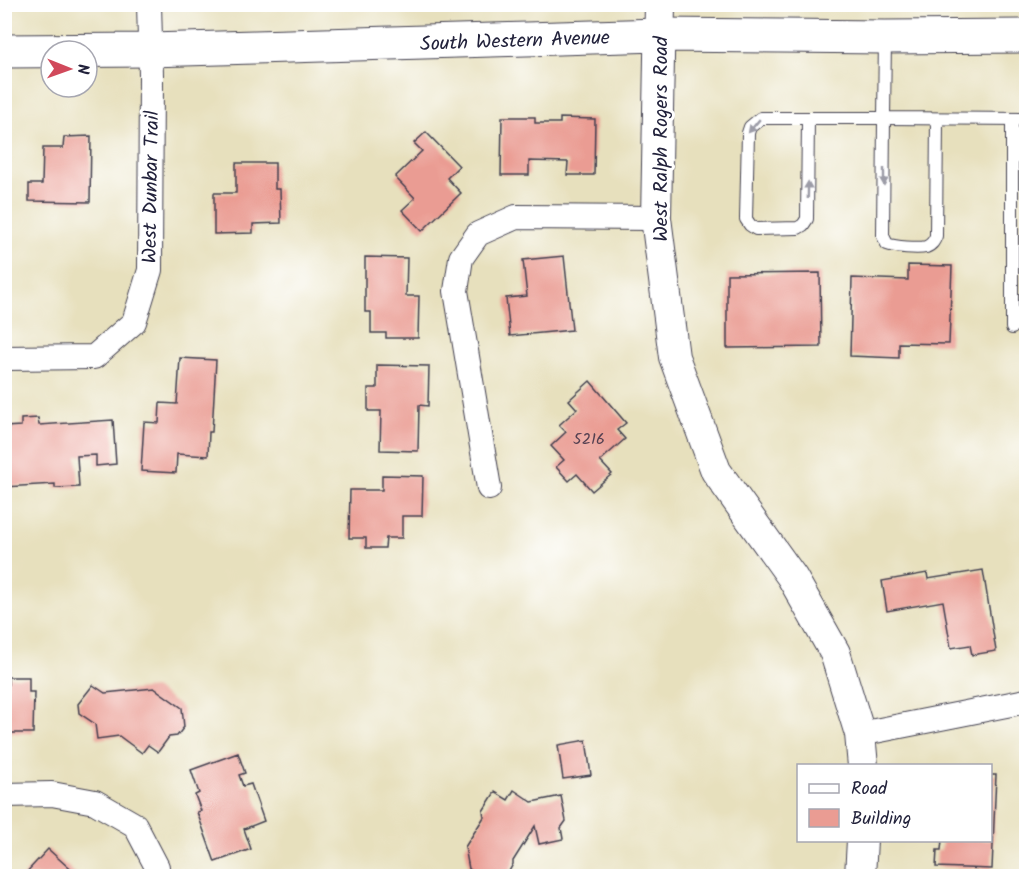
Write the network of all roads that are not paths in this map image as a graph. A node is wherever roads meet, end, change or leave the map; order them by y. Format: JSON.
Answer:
{"nodes":[{"id":1,"x":149,"y":4,"type":"edge"},
{"id":2,"x":659,"y":20,"type":"edge"},
{"id":3,"x":1026,"y":36,"type":"edge"},
{"id":4,"x":885,"y":37,"type":"junction"},
{"id":5,"x":150,"y":50,"type":"junction"},
{"id":6,"x":4,"y":51,"type":"edge"},
{"id":7,"x":808,"y":118,"type":"junction"},
{"id":8,"x":884,"y":118,"type":"junction"},
{"id":9,"x":937,"y":119,"type":"junction"},
{"id":10,"x":1012,"y":119,"type":"junction"},
{"id":11,"x":1026,"y":119,"type":"edge"},
{"id":12,"x":656,"y":218,"type":"junction"},
{"id":13,"x":1012,"y":328,"type":"dead end"},
{"id":14,"x":4,"y":358,"type":"edge"},
{"id":15,"x":489,"y":488,"type":"dead end"},
{"id":16,"x":1026,"y":701,"type":"edge"},
{"id":17,"x":860,"y":734,"type":"junction"},
{"id":18,"x":863,"y":764,"type":"edge"},
{"id":19,"x":4,"y":795,"type":"edge"},
{"id":20,"x":862,"y":842,"type":"edge"},
{"id":21,"x":157,"y":876,"type":"edge"},
{"id":22,"x":860,"y":876,"type":"edge"}],
"edges":[{"from":1,"to":5,"type":"street","name":"West Dunbar Trail"},
{"from":2,"to":4,"type":"main road","name":"South Western Avenue"},
{"from":2,"to":5,"type":"main road","name":"South Western Avenue"},
{"from":2,"to":12,"type":"street","name":"West Ralph Rogers Road"},
{"from":3,"to":4,"type":"main road","name":"South Western Avenue"},
{"from":4,"to":8,"type":"lane"},
{"from":5,"to":6,"type":"main road","name":"South Western Avenue"},
{"from":5,"to":14,"type":"street","name":"West Dunbar Trail"},
{"from":7,"to":7,"type":"lane","one_way":true},
{"from":7,"to":8,"type":"lane"},
{"from":8,"to":9,"type":"lane"},
{"from":8,"to":9,"type":"lane","one_way":true},
{"from":9,"to":10,"type":"lane"},
{"from":10,"to":11,"type":"lane"},
{"from":10,"to":13,"type":"lane"},
{"from":12,"to":15,"type":"street"},
{"from":12,"to":17,"type":"street","name":"West Ralph Rogers Road"},
{"from":16,"to":17,"type":"street"},
{"from":17,"to":18,"type":"street","name":"West Ralph Rogers Road"},
{"from":19,"to":21,"type":"street"},
{"from":20,"to":22,"type":"street"}]}
